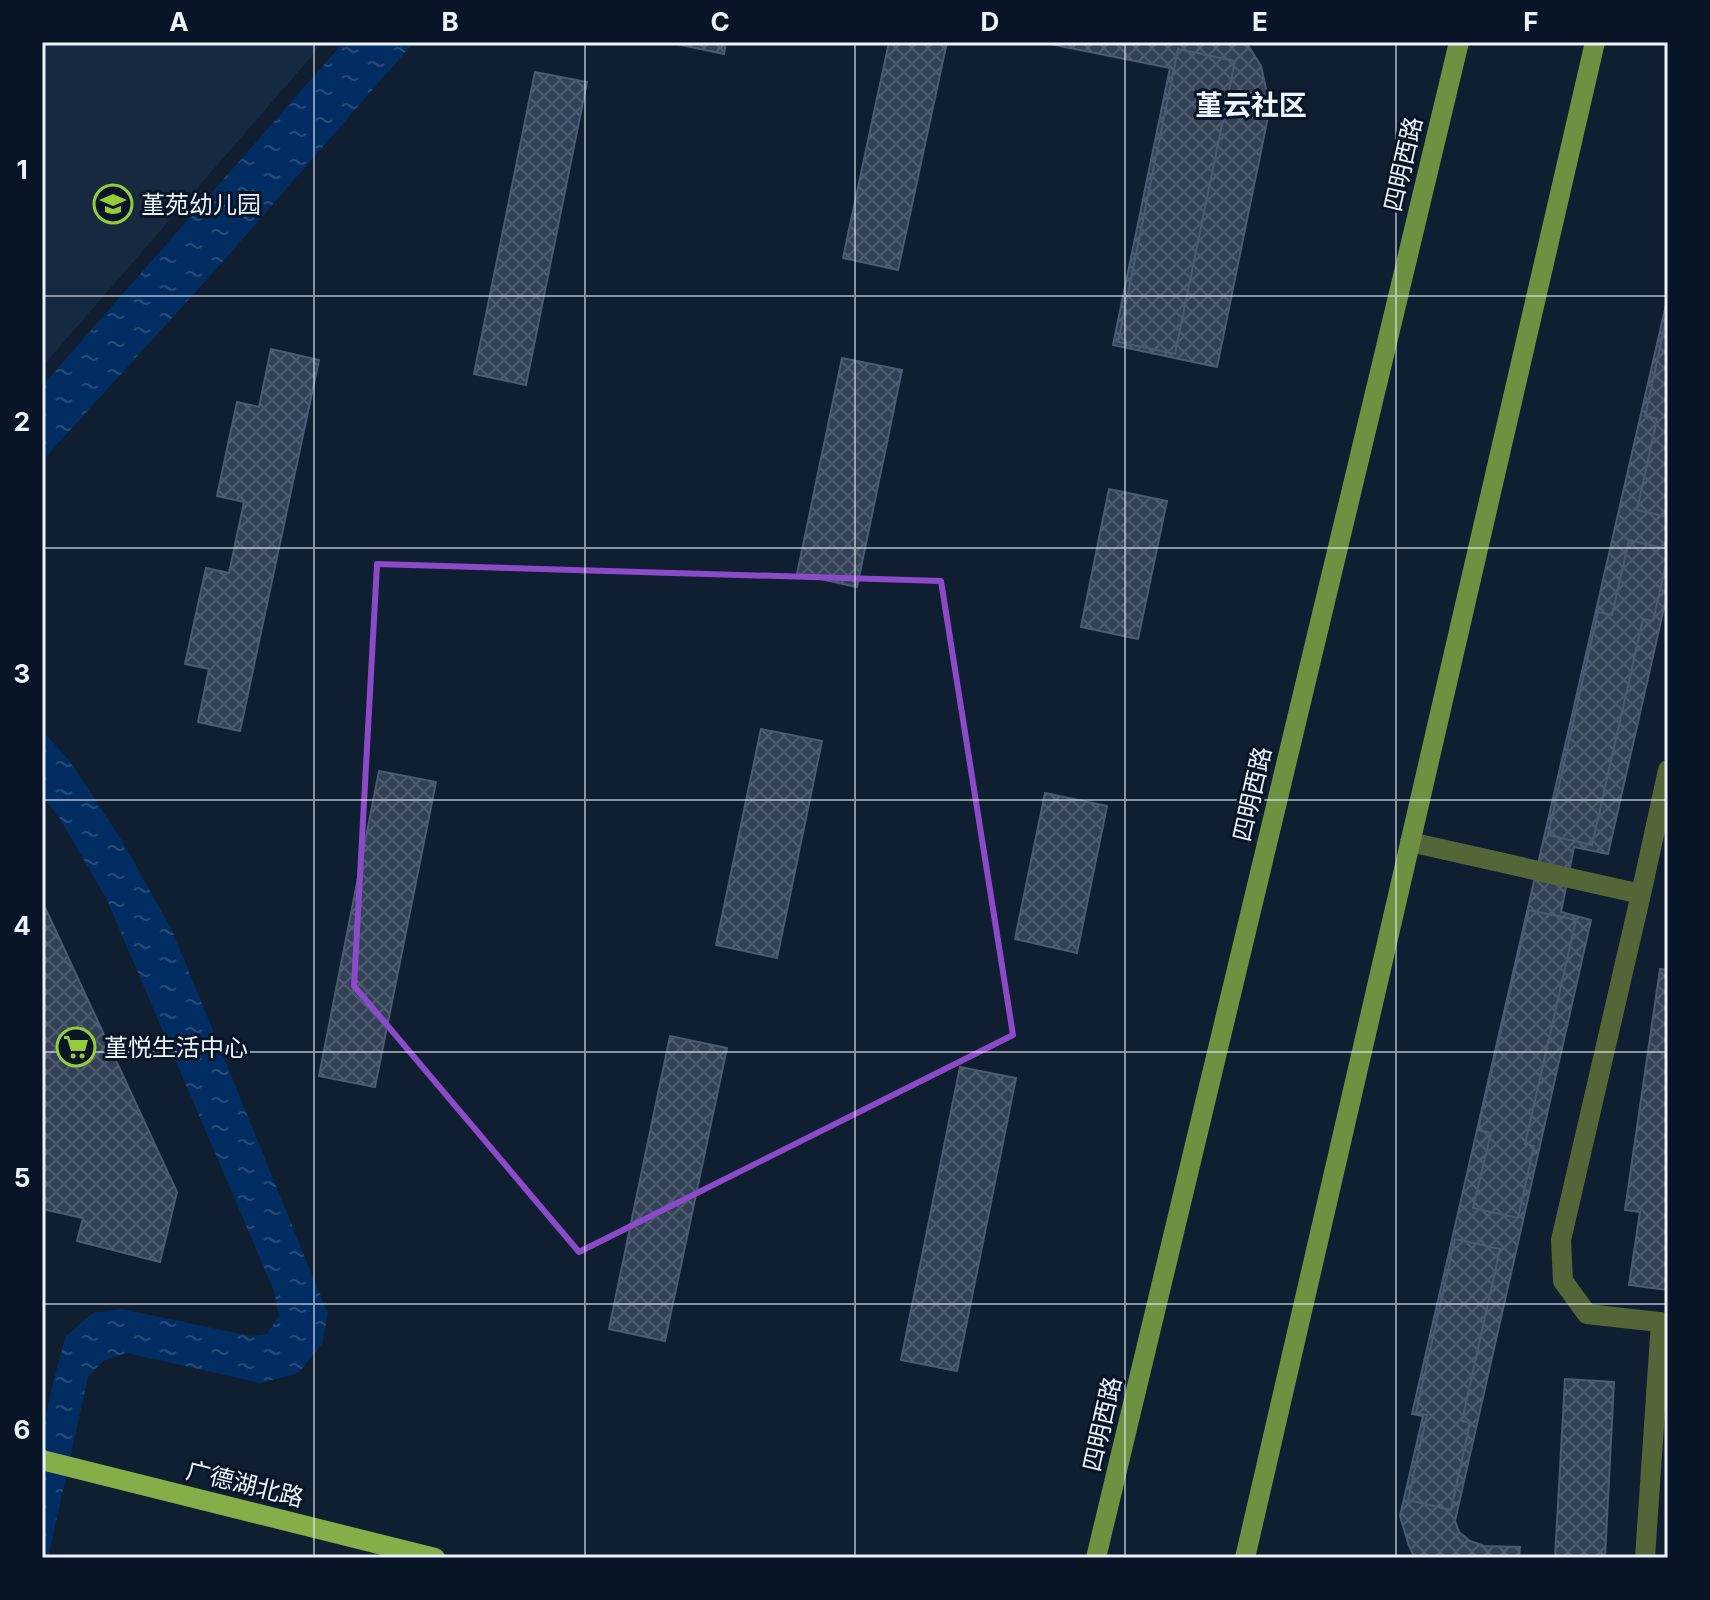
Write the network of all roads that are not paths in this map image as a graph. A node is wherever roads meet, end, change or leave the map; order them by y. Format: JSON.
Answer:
{"nodes":[{"id":1,"x":1459,"y":42,"type":"edge"},
{"id":2,"x":1595,"y":42,"type":"edge"},
{"id":3,"x":1668,"y":770,"type":"edge"},
{"id":4,"x":1410,"y":842,"type":"junction"},
{"id":5,"x":1641,"y":894,"type":"junction"},
{"id":6,"x":1665,"y":1323,"type":"edge"},
{"id":7,"x":42,"y":1460,"type":"edge"},
{"id":8,"x":435,"y":1558,"type":"edge"},
{"id":9,"x":1096,"y":1558,"type":"edge"},
{"id":10,"x":1245,"y":1558,"type":"edge"},
{"id":11,"x":1645,"y":1558,"type":"edge"}],
"edges":[{"from":1,"to":9,"type":"main road","name":"四明西路"},
{"from":2,"to":4,"type":"main road"},
{"from":3,"to":5,"type":"lane"},
{"from":4,"to":5,"type":"lane"},
{"from":4,"to":10,"type":"main road"},
{"from":5,"to":6,"type":"lane"},
{"from":6,"to":11,"type":"lane"},
{"from":7,"to":8,"type":"main road","name":"广德湖北路"}]}
